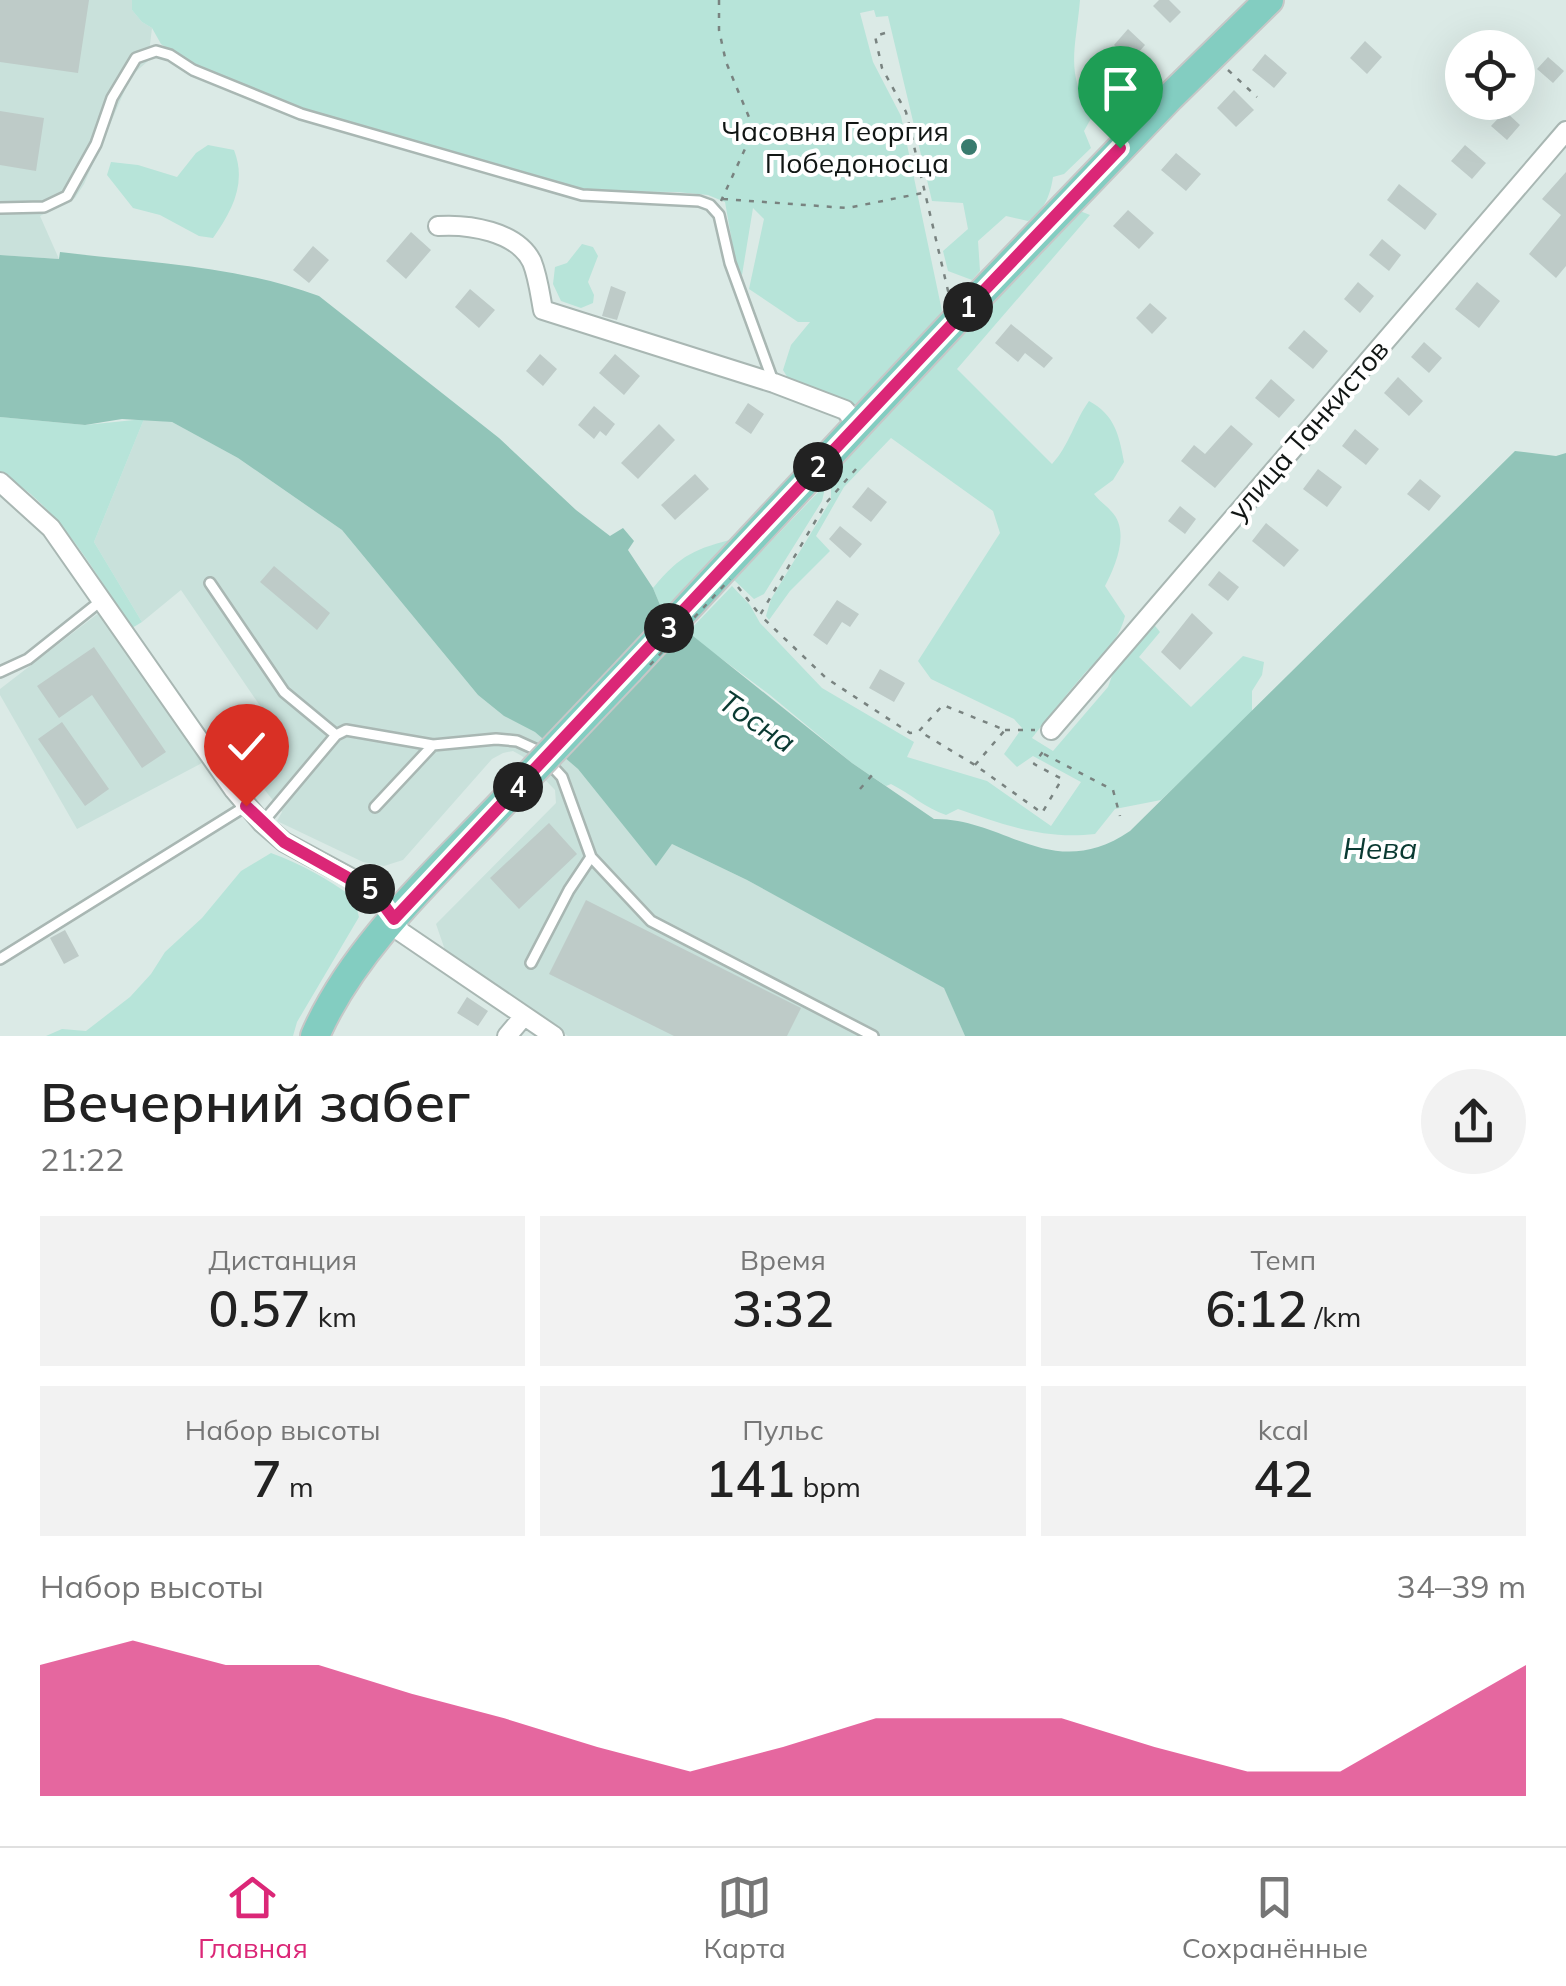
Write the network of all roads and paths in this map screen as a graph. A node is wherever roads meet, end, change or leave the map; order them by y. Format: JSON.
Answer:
{"nodes":[{"id":1,"x":718,"y":0,"type":"edge"},
{"id":2,"x":1269,"y":0,"type":"edge"},
{"id":3,"x":885,"y":33,"type":"dead end"},
{"id":4,"x":1212,"y":56,"type":"junction"},
{"id":5,"x":1256,"y":97,"type":"dead end"},
{"id":6,"x":1566,"y":131,"type":"edge"},
{"id":7,"x":925,"y":193,"type":"junction"},
{"id":8,"x":722,"y":199,"type":"junction"},
{"id":9,"x":0,"y":208,"type":"edge"},
{"id":10,"x":715,"y":211,"type":"junction"},
{"id":11,"x":438,"y":226,"type":"dead end"},
{"id":12,"x":955,"y":321,"type":"junction"},
{"id":13,"x":774,"y":383,"type":"junction"},
{"id":14,"x":857,"y":424,"type":"junction"},
{"id":15,"x":856,"y":469,"type":"dead end"},
{"id":16,"x":0,"y":482,"type":"edge"},
{"id":17,"x":723,"y":578,"type":"junction"},
{"id":18,"x":210,"y":582,"type":"dead end"},
{"id":19,"x":102,"y":600,"type":"junction"},
{"id":20,"x":760,"y":616,"type":"junction"},
{"id":21,"x":0,"y":672,"type":"edge"},
{"id":22,"x":1005,"y":730,"type":"junction"},
{"id":23,"x":1051,"y":730,"type":"junction"},
{"id":24,"x":919,"y":731,"type":"junction"},
{"id":25,"x":336,"y":735,"type":"junction"},
{"id":26,"x":433,"y":745,"type":"junction"},
{"id":27,"x":1042,"y":753,"type":"junction"},
{"id":28,"x":975,"y":765,"type":"junction"},
{"id":29,"x":873,"y":774,"type":"dead end"},
{"id":30,"x":860,"y":789,"type":"dead end"},
{"id":31,"x":246,"y":806,"type":"junction"},
{"id":32,"x":375,"y":807,"type":"dead end"},
{"id":33,"x":1120,"y":816,"type":"dead end"},
{"id":34,"x":262,"y":823,"type":"junction"},
{"id":35,"x":591,"y":857,"type":"junction"},
{"id":36,"x":394,"y":919,"type":"junction"},
{"id":37,"x":0,"y":959,"type":"edge"},
{"id":38,"x":531,"y":964,"type":"dead end"},
{"id":39,"x":524,"y":1016,"type":"junction"},
{"id":40,"x":315,"y":1036,"type":"edge"},
{"id":41,"x":506,"y":1036,"type":"edge"},
{"id":42,"x":554,"y":1036,"type":"edge"},
{"id":43,"x":873,"y":1036,"type":"edge"}],
"edges":[{"from":1,"to":8,"type":"path"},
{"from":2,"to":4,"type":"main road"},
{"from":3,"to":7,"type":"path"},
{"from":4,"to":5,"type":"path"},
{"from":4,"to":12,"type":"main road"},
{"from":6,"to":23,"type":"street","name":"улица Танкистов"},
{"from":7,"to":8,"type":"path"},
{"from":7,"to":12,"type":"path"},
{"from":8,"to":10,"type":"path"},
{"from":9,"to":10,"type":"lane"},
{"from":10,"to":13,"type":"lane"},
{"from":11,"to":13,"type":"street"},
{"from":12,"to":14,"type":"main road"},
{"from":13,"to":14,"type":"street"},
{"from":14,"to":17,"type":"main road"},
{"from":15,"to":20,"type":"path"},
{"from":16,"to":19,"type":"street"},
{"from":17,"to":20,"type":"path"},
{"from":17,"to":36,"type":"main road","bridge":true},
{"from":18,"to":25,"type":"lane"},
{"from":19,"to":21,"type":"lane"},
{"from":19,"to":31,"type":"street"},
{"from":20,"to":24,"type":"path"},
{"from":22,"to":23,"type":"path"},
{"from":22,"to":24,"type":"path"},
{"from":22,"to":28,"type":"path"},
{"from":23,"to":27,"type":"path"},
{"from":24,"to":28,"type":"path"},
{"from":25,"to":26,"type":"lane"},
{"from":25,"to":34,"type":"lane"},
{"from":26,"to":32,"type":"lane"},
{"from":26,"to":35,"type":"lane"},
{"from":27,"to":28,"type":"path"},
{"from":27,"to":33,"type":"path"},
{"from":29,"to":30,"type":"path"},
{"from":31,"to":34,"type":"street"},
{"from":31,"to":37,"type":"lane"},
{"from":34,"to":36,"type":"street"},
{"from":35,"to":38,"type":"lane"},
{"from":35,"to":43,"type":"lane"},
{"from":36,"to":39,"type":"street"},
{"from":36,"to":40,"type":"main road"},
{"from":39,"to":41,"type":"street"},
{"from":39,"to":42,"type":"street"}]}
